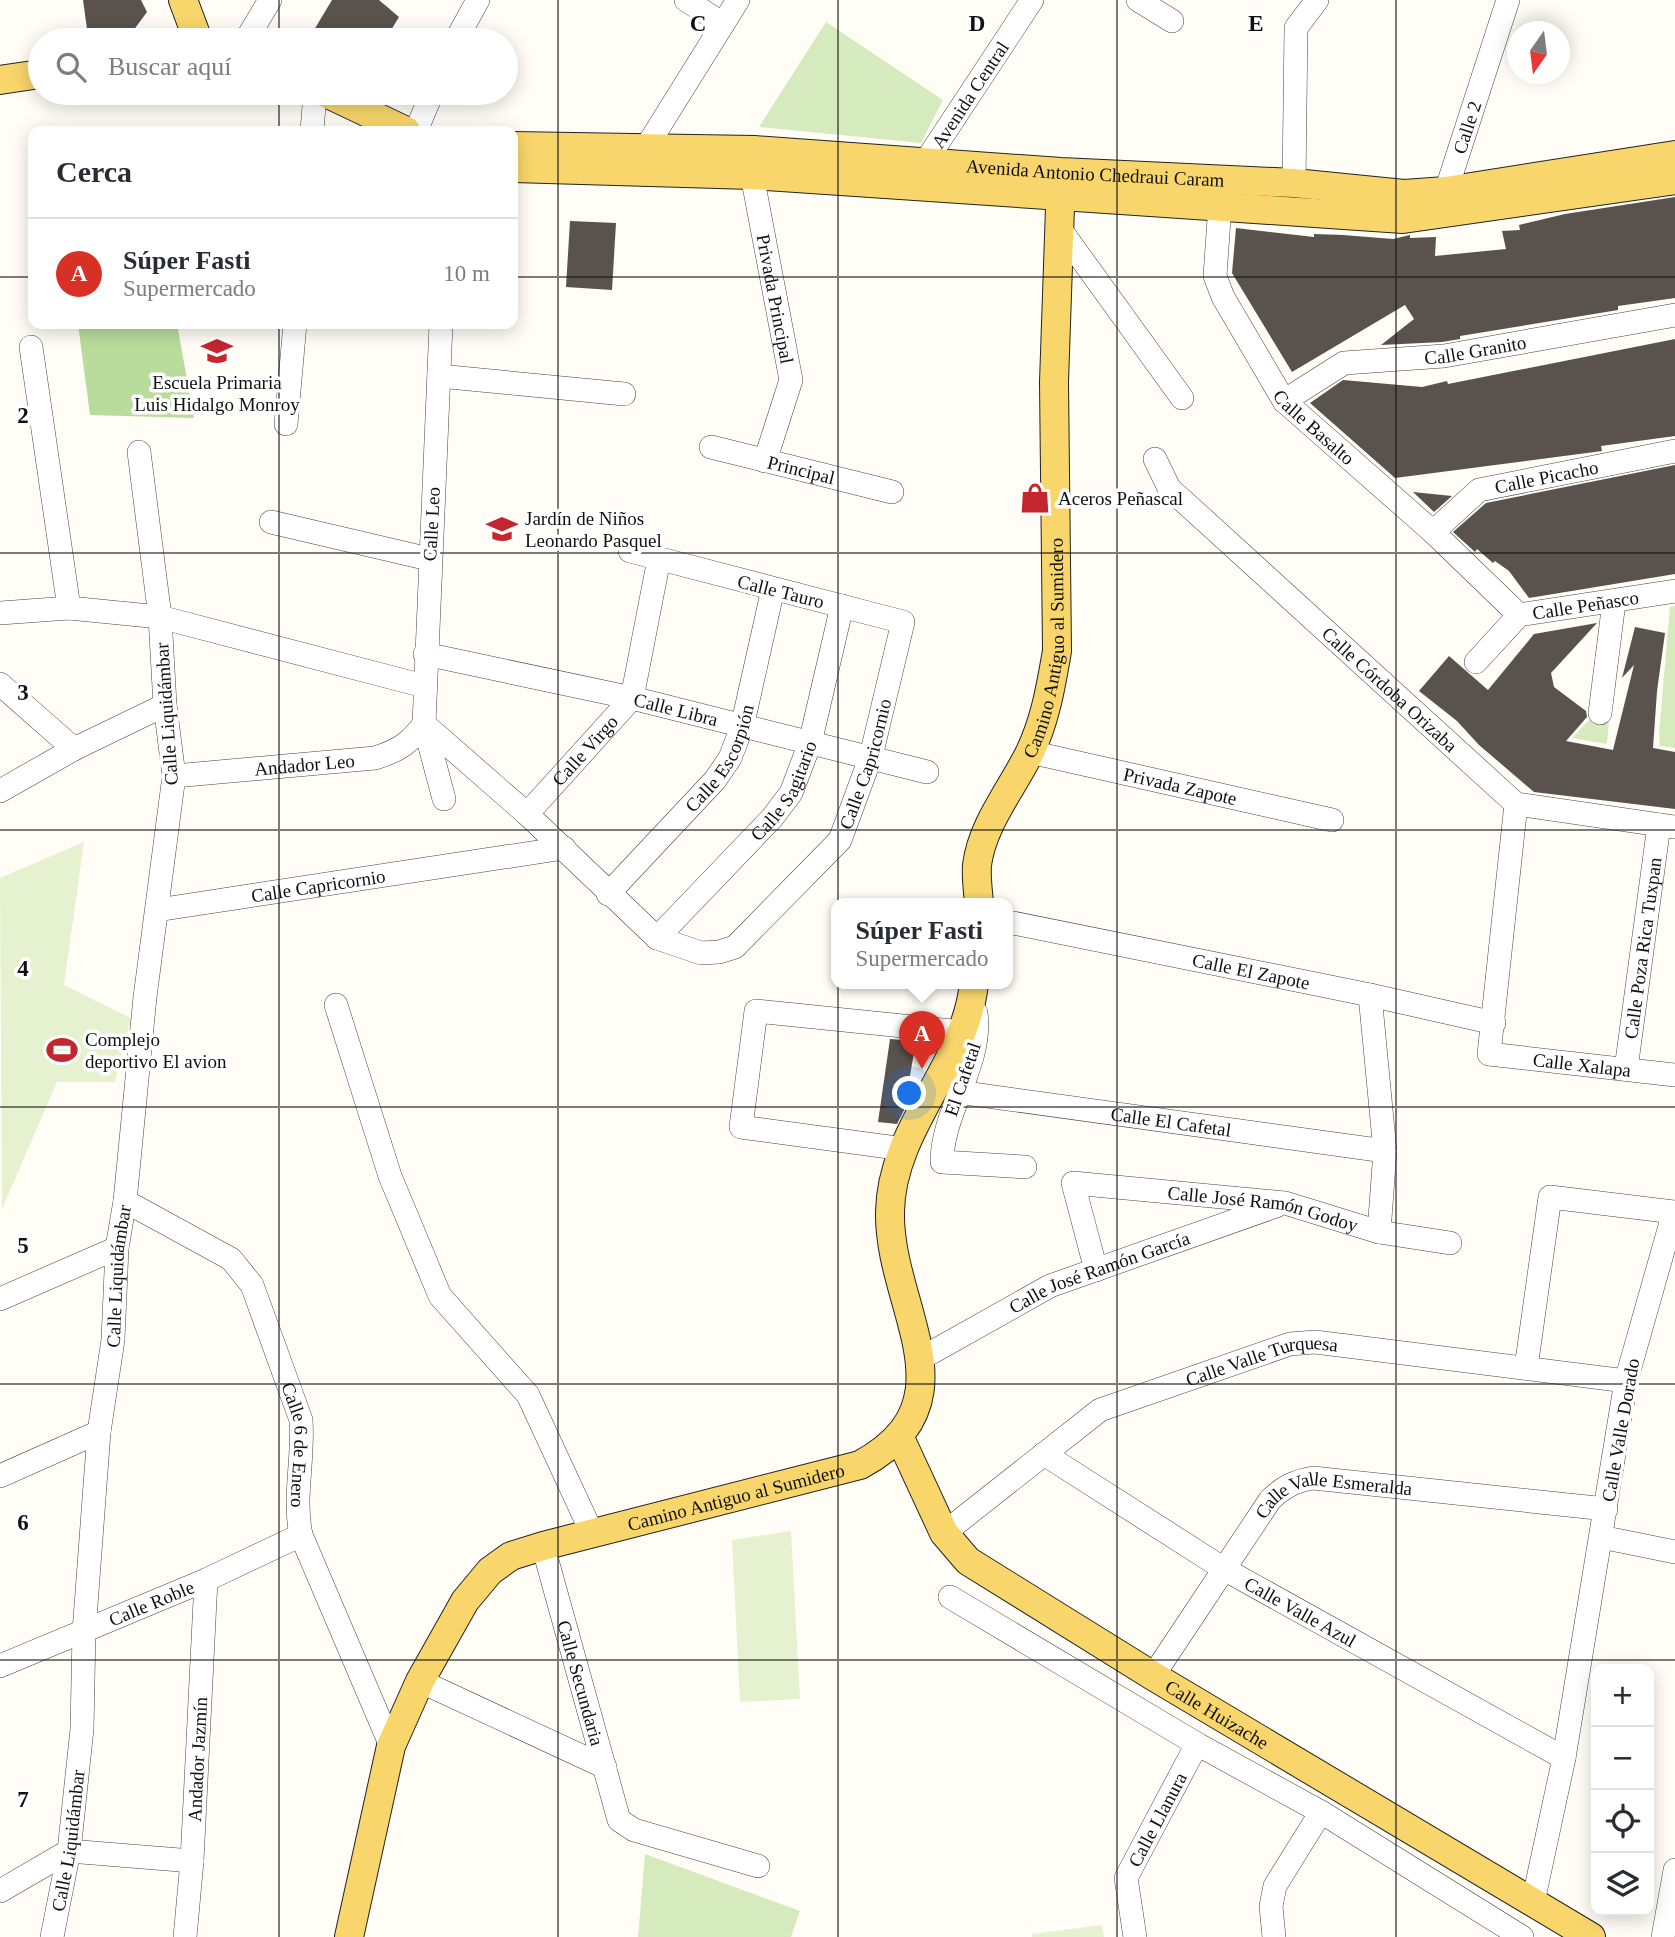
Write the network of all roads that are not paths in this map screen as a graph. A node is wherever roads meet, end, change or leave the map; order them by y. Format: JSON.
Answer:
{"nodes":[{"id":1,"x":183,"y":0,"type":"edge"},
{"id":2,"x":270,"y":0,"type":"edge"},
{"id":3,"x":478,"y":0,"type":"edge"},
{"id":4,"x":686,"y":0,"type":"edge"},
{"id":5,"x":738,"y":0,"type":"edge"},
{"id":6,"x":1032,"y":0,"type":"edge"},
{"id":7,"x":1138,"y":0,"type":"edge"},
{"id":8,"x":1317,"y":0,"type":"edge"},
{"id":9,"x":1490,"y":0,"type":"edge"},
{"id":10,"x":1508,"y":0,"type":"edge"},
{"id":11,"x":1172,"y":21,"type":"dead end"},
{"id":12,"x":723,"y":24,"type":"junction"},
{"id":13,"x":194,"y":28,"type":"edge"},
{"id":14,"x":253,"y":28,"type":"edge"},
{"id":15,"x":463,"y":28,"type":"edge"},
{"id":16,"x":1494,"y":41,"type":"junction"},
{"id":17,"x":28,"y":76,"type":"edge"},
{"id":18,"x":0,"y":80,"type":"edge"},
{"id":19,"x":314,"y":105,"type":"edge"},
{"id":20,"x":352,"y":105,"type":"edge"},
{"id":21,"x":427,"y":105,"type":"edge"},
{"id":22,"x":312,"y":126,"type":"edge"},
{"id":23,"x":396,"y":126,"type":"edge"},
{"id":24,"x":418,"y":126,"type":"edge"},
{"id":25,"x":518,"y":146,"type":"edge"},
{"id":26,"x":647,"y":146,"type":"junction"},
{"id":27,"x":1675,"y":155,"type":"edge"},
{"id":28,"x":925,"y":162,"type":"junction"},
{"id":29,"x":518,"y":168,"type":"edge"},
{"id":30,"x":752,"y":175,"type":"junction"},
{"id":31,"x":1675,"y":180,"type":"edge"},
{"id":32,"x":1294,"y":183,"type":"junction"},
{"id":33,"x":1060,"y":185,"type":"junction"},
{"id":34,"x":909,"y":188,"type":"junction"},
{"id":35,"x":1221,"y":192,"type":"junction"},
{"id":36,"x":1446,"y":203,"type":"junction"},
{"id":37,"x":1060,"y":229,"type":"junction"},
{"id":38,"x":1675,"y":315,"type":"edge"},
{"id":39,"x":295,"y":329,"type":"edge"},
{"id":40,"x":441,"y":329,"type":"edge"},
{"id":41,"x":31,"y":347,"type":"dead end"},
{"id":42,"x":448,"y":377,"type":"junction"},
{"id":43,"x":624,"y":394,"type":"dead end"},
{"id":44,"x":1182,"y":398,"type":"dead end"},
{"id":45,"x":1284,"y":401,"type":"junction"},
{"id":46,"x":286,"y":424,"type":"dead end"},
{"id":47,"x":711,"y":447,"type":"dead end"},
{"id":48,"x":1675,"y":451,"type":"edge"},
{"id":49,"x":139,"y":452,"type":"dead end"},
{"id":50,"x":1155,"y":459,"type":"dead end"},
{"id":51,"x":765,"y":461,"type":"junction"},
{"id":52,"x":892,"y":492,"type":"dead end"},
{"id":53,"x":271,"y":522,"type":"dead end"},
{"id":54,"x":1433,"y":532,"type":"junction"},
{"id":55,"x":630,"y":551,"type":"dead end"},
{"id":56,"x":429,"y":559,"type":"junction"},
{"id":57,"x":659,"y":559,"type":"junction"},
{"id":58,"x":773,"y":589,"type":"junction"},
{"id":59,"x":1675,"y":591,"type":"edge"},
{"id":60,"x":1614,"y":602,"type":"junction"},
{"id":61,"x":842,"y":606,"type":"junction"},
{"id":62,"x":69,"y":608,"type":"junction"},
{"id":63,"x":0,"y":612,"type":"edge"},
{"id":64,"x":1519,"y":615,"type":"junction"},
{"id":65,"x":160,"y":617,"type":"junction"},
{"id":66,"x":903,"y":622,"type":"joint"},
{"id":67,"x":425,"y":654,"type":"junction"},
{"id":68,"x":1476,"y":662,"type":"dead end"},
{"id":69,"x":0,"y":684,"type":"edge"},
{"id":70,"x":424,"y":687,"type":"junction"},
{"id":71,"x":632,"y":698,"type":"junction"},
{"id":72,"x":164,"y":705,"type":"junction"},
{"id":73,"x":1600,"y":713,"type":"dead end"},
{"id":74,"x":424,"y":724,"type":"junction"},
{"id":75,"x":742,"y":726,"type":"junction"},
{"id":76,"x":810,"y":743,"type":"junction"},
{"id":77,"x":74,"y":749,"type":"junction"},
{"id":78,"x":1030,"y":752,"type":"junction"},
{"id":79,"x":871,"y":756,"type":"junction"},
{"id":80,"x":928,"y":772,"type":"dead end"},
{"id":81,"x":174,"y":776,"type":"junction"},
{"id":82,"x":0,"y":791,"type":"edge"},
{"id":83,"x":444,"y":799,"type":"dead end"},
{"id":84,"x":1516,"y":804,"type":"junction"},
{"id":85,"x":527,"y":814,"type":"junction"},
{"id":86,"x":1332,"y":820,"type":"dead end"},
{"id":87,"x":1667,"y":826,"type":"edge"},
{"id":88,"x":564,"y":848,"type":"junction"},
{"id":89,"x":608,"y":894,"type":"junction"},
{"id":90,"x":979,"y":898,"type":"edge"},
{"id":91,"x":157,"y":910,"type":"junction"},
{"id":92,"x":1013,"y":923,"type":"edge"},
{"id":93,"x":657,"y":938,"type":"junction"},
{"id":94,"x":974,"y":990,"type":"edge"},
{"id":95,"x":1370,"y":995,"type":"junction"},
{"id":96,"x":336,"y":1005,"type":"dead end"},
{"id":97,"x":1494,"y":1023,"type":"junction"},
{"id":98,"x":962,"y":1032,"type":"junction"},
{"id":99,"x":1626,"y":1069,"type":"junction"},
{"id":100,"x":1675,"y":1075,"type":"edge"},
{"id":101,"x":958,"y":1091,"type":"junction"},
{"id":102,"x":904,"y":1149,"type":"junction"},
{"id":103,"x":1385,"y":1151,"type":"junction"},
{"id":104,"x":1025,"y":1167,"type":"dead end"},
{"id":105,"x":125,"y":1201,"type":"junction"},
{"id":106,"x":1285,"y":1203,"type":"junction"},
{"id":107,"x":1379,"y":1232,"type":"junction"},
{"id":108,"x":1450,"y":1244,"type":"dead end"},
{"id":109,"x":117,"y":1248,"type":"junction"},
{"id":110,"x":1096,"y":1270,"type":"junction"},
{"id":111,"x":0,"y":1299,"type":"edge"},
{"id":112,"x":920,"y":1359,"type":"junction"},
{"id":113,"x":1526,"y":1368,"type":"junction"},
{"id":114,"x":1626,"y":1381,"type":"junction"},
{"id":115,"x":99,"y":1432,"type":"junction"},
{"id":116,"x":900,"y":1438,"type":"junction"},
{"id":117,"x":1044,"y":1454,"type":"junction"},
{"id":118,"x":0,"y":1476,"type":"edge"},
{"id":119,"x":1606,"y":1509,"type":"junction"},
{"id":120,"x":592,"y":1533,"type":"junction"},
{"id":121,"x":944,"y":1533,"type":"junction"},
{"id":122,"x":301,"y":1535,"type":"junction"},
{"id":123,"x":1601,"y":1537,"type":"junction"},
{"id":124,"x":543,"y":1546,"type":"junction"},
{"id":125,"x":1675,"y":1552,"type":"edge"},
{"id":126,"x":1224,"y":1569,"type":"junction"},
{"id":127,"x":206,"y":1580,"type":"junction"},
{"id":128,"x":950,"y":1597,"type":"dead end"},
{"id":129,"x":85,"y":1632,"type":"junction"},
{"id":130,"x":0,"y":1665,"type":"edge"},
{"id":131,"x":1153,"y":1676,"type":"junction"},
{"id":132,"x":420,"y":1681,"type":"junction"},
{"id":133,"x":1197,"y":1744,"type":"junction"},
{"id":134,"x":391,"y":1746,"type":"junction"},
{"id":135,"x":1564,"y":1758,"type":"junction"},
{"id":136,"x":605,"y":1767,"type":"junction"},
{"id":137,"x":1321,"y":1812,"type":"junction"},
{"id":138,"x":69,"y":1851,"type":"junction"},
{"id":139,"x":192,"y":1861,"type":"junction"},
{"id":140,"x":758,"y":1866,"type":"dead end"},
{"id":141,"x":1675,"y":1870,"type":"edge"},
{"id":142,"x":0,"y":1891,"type":"edge"},
{"id":143,"x":1533,"y":1902,"type":"junction"},
{"id":144,"x":52,"y":1937,"type":"edge"},
{"id":145,"x":185,"y":1937,"type":"edge"},
{"id":146,"x":349,"y":1937,"type":"edge"},
{"id":147,"x":1135,"y":1937,"type":"edge"},
{"id":148,"x":1274,"y":1937,"type":"edge"},
{"id":149,"x":1522,"y":1937,"type":"edge"},
{"id":150,"x":1591,"y":1937,"type":"edge"},
{"id":151,"x":1662,"y":1937,"type":"edge"}],
"edges":[{"from":1,"to":13,"type":"main road"},
{"from":2,"to":14,"type":"street"},
{"from":3,"to":15,"type":"street"},
{"from":4,"to":12,"type":"street"},
{"from":5,"to":12,"type":"street"},
{"from":6,"to":28,"type":"street","name":"Avenida Central"},
{"from":7,"to":11,"type":"street"},
{"from":8,"to":32,"type":"street"},
{"from":9,"to":16,"type":"street","name":"Calle 2"},
{"from":10,"to":16,"type":"street","name":"Calle 2"},
{"from":12,"to":26,"type":"street"},
{"from":16,"to":36,"type":"street","name":"Calle 2"},
{"from":17,"to":18,"type":"main road"},
{"from":19,"to":22,"type":"street"},
{"from":20,"to":23,"type":"main road"},
{"from":21,"to":24,"type":"street"},
{"from":25,"to":26,"type":"main road","name":"Avenida Antonio Chedraui Caram"},
{"from":26,"to":28,"type":"main road","name":"Avenida Antonio Chedraui Caram"},
{"from":27,"to":36,"type":"main road","name":"Avenida Antonio Chedraui Caram"},
{"from":28,"to":33,"type":"main road","name":"Avenida Antonio Chedraui Caram"},
{"from":28,"to":34,"type":"street","name":"Avenida Central"},
{"from":29,"to":30,"type":"main road","name":"Avenida Antonio Chedraui Caram"},
{"from":30,"to":34,"type":"main road","name":"Avenida Antonio Chedraui Caram"},
{"from":30,"to":51,"type":"street","name":"Privada Principal"},
{"from":31,"to":36,"type":"main road","name":"Avenida Antonio Chedraui Caram"},
{"from":32,"to":35,"type":"main road","name":"Avenida Antonio Chedraui Caram"},
{"from":32,"to":36,"type":"main road","name":"Avenida Antonio Chedraui Caram"},
{"from":33,"to":34,"type":"main road","name":"Avenida Antonio Chedraui Caram"},
{"from":33,"to":35,"type":"main road","name":"Avenida Antonio Chedraui Caram"},
{"from":33,"to":37,"type":"main road","name":"Camino Antiguo al Sumidero"},
{"from":35,"to":36,"type":"main road","name":"Avenida Antonio Chedraui Caram"},
{"from":35,"to":45,"type":"street","name":"Calle Basalto"},
{"from":37,"to":44,"type":"street"},
{"from":37,"to":78,"type":"main road","name":"Camino Antiguo al Sumidero"},
{"from":38,"to":45,"type":"street","name":"Calle Granito"},
{"from":39,"to":46,"type":"street"},
{"from":40,"to":42,"type":"street","name":"Calle Leo"},
{"from":41,"to":62,"type":"street"},
{"from":42,"to":43,"type":"street"},
{"from":42,"to":56,"type":"street","name":"Calle Leo"},
{"from":45,"to":54,"type":"street","name":"Calle Basalto"},
{"from":47,"to":51,"type":"street","name":"Principal"},
{"from":48,"to":54,"type":"street","name":"Calle Picacho"},
{"from":49,"to":65,"type":"street","name":"Calle Liquidámbar"},
{"from":50,"to":84,"type":"street","name":"Calle Córdoba Orizaba"},
{"from":51,"to":52,"type":"street","name":"Principal"},
{"from":53,"to":56,"type":"street"},
{"from":54,"to":64,"type":"street","name":"Calle Basalto"},
{"from":55,"to":57,"type":"street","name":"Calle Tauro"},
{"from":56,"to":67,"type":"street","name":"Calle Leo"},
{"from":57,"to":58,"type":"street","name":"Calle Tauro"},
{"from":57,"to":71,"type":"street","name":"Calle Virgo"},
{"from":58,"to":61,"type":"street","name":"Calle Tauro"},
{"from":58,"to":75,"type":"street","name":"Calle Escorpión"},
{"from":59,"to":60,"type":"street","name":"Calle Peñasco"},
{"from":60,"to":64,"type":"street","name":"Calle Peñasco"},
{"from":60,"to":73,"type":"street"},
{"from":61,"to":66,"type":"street","name":"Calle Tauro"},
{"from":61,"to":76,"type":"street","name":"Calle Sagitario"},
{"from":62,"to":63,"type":"street"},
{"from":62,"to":65,"type":"street"},
{"from":64,"to":68,"type":"street","name":"Calle Peñasco"},
{"from":65,"to":70,"type":"street"},
{"from":65,"to":72,"type":"street","name":"Calle Liquidámbar"},
{"from":66,"to":79,"type":"street","name":"Calle Capricornio"},
{"from":67,"to":70,"type":"street","name":"Calle Leo"},
{"from":67,"to":71,"type":"street","name":"Calle Libra"},
{"from":69,"to":77,"type":"street"},
{"from":70,"to":74,"type":"street","name":"Calle Leo"},
{"from":71,"to":75,"type":"street","name":"Calle Libra"},
{"from":71,"to":85,"type":"street","name":"Calle Virgo"},
{"from":72,"to":77,"type":"street"},
{"from":72,"to":81,"type":"street","name":"Calle Liquidámbar"},
{"from":74,"to":81,"type":"street","name":"Andador Leo"},
{"from":74,"to":83,"type":"street","name":"Calle Leo"},
{"from":74,"to":85,"type":"street","name":"Calle Capricornio"},
{"from":75,"to":76,"type":"street","name":"Calle Libra"},
{"from":75,"to":89,"type":"street","name":"Calle Escorpión"},
{"from":76,"to":79,"type":"street","name":"Calle Libra"},
{"from":76,"to":93,"type":"street","name":"Calle Sagitario"},
{"from":77,"to":82,"type":"street"},
{"from":78,"to":86,"type":"street","name":"Privada Zapote"},
{"from":78,"to":90,"type":"main road","name":"Camino Antiguo al Sumidero"},
{"from":79,"to":80,"type":"street","name":"Calle Libra"},
{"from":79,"to":93,"type":"street","name":"Calle Capricornio"},
{"from":81,"to":91,"type":"street","name":"Calle Liquidámbar"},
{"from":84,"to":87,"type":"street"},
{"from":84,"to":97,"type":"street"},
{"from":85,"to":88,"type":"street","name":"Calle Capricornio"},
{"from":87,"to":99,"type":"street","name":"Calle Poza Rica Tuxpan"},
{"from":88,"to":89,"type":"street","name":"Calle Capricornio"},
{"from":88,"to":91,"type":"street","name":"Calle Capricornio"},
{"from":89,"to":93,"type":"street","name":"Calle Capricornio"},
{"from":91,"to":105,"type":"street","name":"Calle Liquidámbar"},
{"from":92,"to":95,"type":"street","name":"Calle El Zapote"},
{"from":94,"to":98,"type":"main road","name":"Camino Antiguo al Sumidero"},
{"from":94,"to":101,"type":"street","name":"El Cafetal"},
{"from":95,"to":97,"type":"street","name":"Calle El Zapote"},
{"from":95,"to":103,"type":"street"},
{"from":96,"to":120,"type":"street"},
{"from":97,"to":99,"type":"street","name":"Calle Xalapa"},
{"from":98,"to":102,"type":"main road","name":"Camino Antiguo al Sumidero"},
{"from":98,"to":102,"type":"street"},
{"from":99,"to":100,"type":"street","name":"Calle Xalapa"},
{"from":101,"to":103,"type":"street","name":"Calle El Cafetal"},
{"from":101,"to":104,"type":"street","name":"El Cafetal"},
{"from":102,"to":112,"type":"main road","name":"Camino Antiguo al Sumidero"},
{"from":103,"to":107,"type":"street"},
{"from":105,"to":109,"type":"street","name":"Calle Liquidámbar"},
{"from":105,"to":122,"type":"street","name":"Calle 6 de Enero"},
{"from":106,"to":107,"type":"street","name":"Calle José Ramón Godoy"},
{"from":106,"to":110,"type":"street","name":"Calle José Ramón García"},
{"from":106,"to":110,"type":"street","name":"Calle José Ramón Godoy"},
{"from":107,"to":108,"type":"street","name":"Calle José Ramón Godoy"},
{"from":109,"to":111,"type":"street"},
{"from":109,"to":115,"type":"street","name":"Calle Liquidámbar"},
{"from":110,"to":112,"type":"street","name":"Calle José Ramón García"},
{"from":112,"to":116,"type":"main road","name":"Camino Antiguo al Sumidero"},
{"from":113,"to":114,"type":"street","name":"Calle Valle Turquesa"},
{"from":113,"to":114,"type":"street","name":"Calle Valle Dorado"},
{"from":113,"to":117,"type":"street","name":"Calle Valle Turquesa"},
{"from":114,"to":119,"type":"street","name":"Calle Valle Dorado"},
{"from":115,"to":118,"type":"street"},
{"from":115,"to":129,"type":"street","name":"Calle Liquidámbar"},
{"from":116,"to":120,"type":"main road","name":"Camino Antiguo al Sumidero"},
{"from":116,"to":121,"type":"main road","name":"Calle Huizache"},
{"from":117,"to":121,"type":"street","name":"Calle Valle Turquesa"},
{"from":117,"to":126,"type":"street","name":"Calle Valle Azul"},
{"from":119,"to":123,"type":"street","name":"Calle Valle Dorado"},
{"from":119,"to":126,"type":"street","name":"Calle Valle Esmeralda"},
{"from":120,"to":124,"type":"main road","name":"Camino Antiguo al Sumidero"},
{"from":121,"to":131,"type":"main road","name":"Calle Huizache"},
{"from":122,"to":127,"type":"street","name":"Calle Roble"},
{"from":122,"to":134,"type":"street","name":"Calle 6 de Enero"},
{"from":123,"to":125,"type":"street"},
{"from":123,"to":135,"type":"street","name":"Calle Valle Dorado"},
{"from":124,"to":132,"type":"main road","name":"Camino Antiguo al Sumidero"},
{"from":124,"to":136,"type":"street","name":"Calle Secundaria"},
{"from":126,"to":131,"type":"street","name":"Calle Valle Esmeralda"},
{"from":126,"to":135,"type":"street","name":"Calle Valle Azul"},
{"from":127,"to":129,"type":"street","name":"Calle Roble"},
{"from":127,"to":139,"type":"street","name":"Andador Jazmín"},
{"from":128,"to":133,"type":"street","name":"Calle Huizache"},
{"from":129,"to":130,"type":"street","name":"Calle Roble"},
{"from":129,"to":138,"type":"street","name":"Calle Liquidámbar"},
{"from":131,"to":143,"type":"main road","name":"Calle Huizache"},
{"from":132,"to":134,"type":"main road","name":"Camino Antiguo al Sumidero"},
{"from":132,"to":136,"type":"street"},
{"from":133,"to":137,"type":"street","name":"Calle Huizache"},
{"from":133,"to":147,"type":"street","name":"Calle Llanura"},
{"from":134,"to":146,"type":"main road","name":"Camino Antiguo al Sumidero"},
{"from":135,"to":143,"type":"street","name":"Calle Valle Dorado"},
{"from":136,"to":140,"type":"street","name":"Calle Secundaria"},
{"from":137,"to":148,"type":"street"},
{"from":137,"to":149,"type":"street","name":"Calle Huizache"},
{"from":138,"to":139,"type":"street"},
{"from":138,"to":142,"type":"street"},
{"from":138,"to":144,"type":"street","name":"Calle Liquidámbar"},
{"from":139,"to":145,"type":"street","name":"Andador Jazmín"},
{"from":141,"to":151,"type":"street"},
{"from":143,"to":150,"type":"main road","name":"Calle Huizache"}]}
